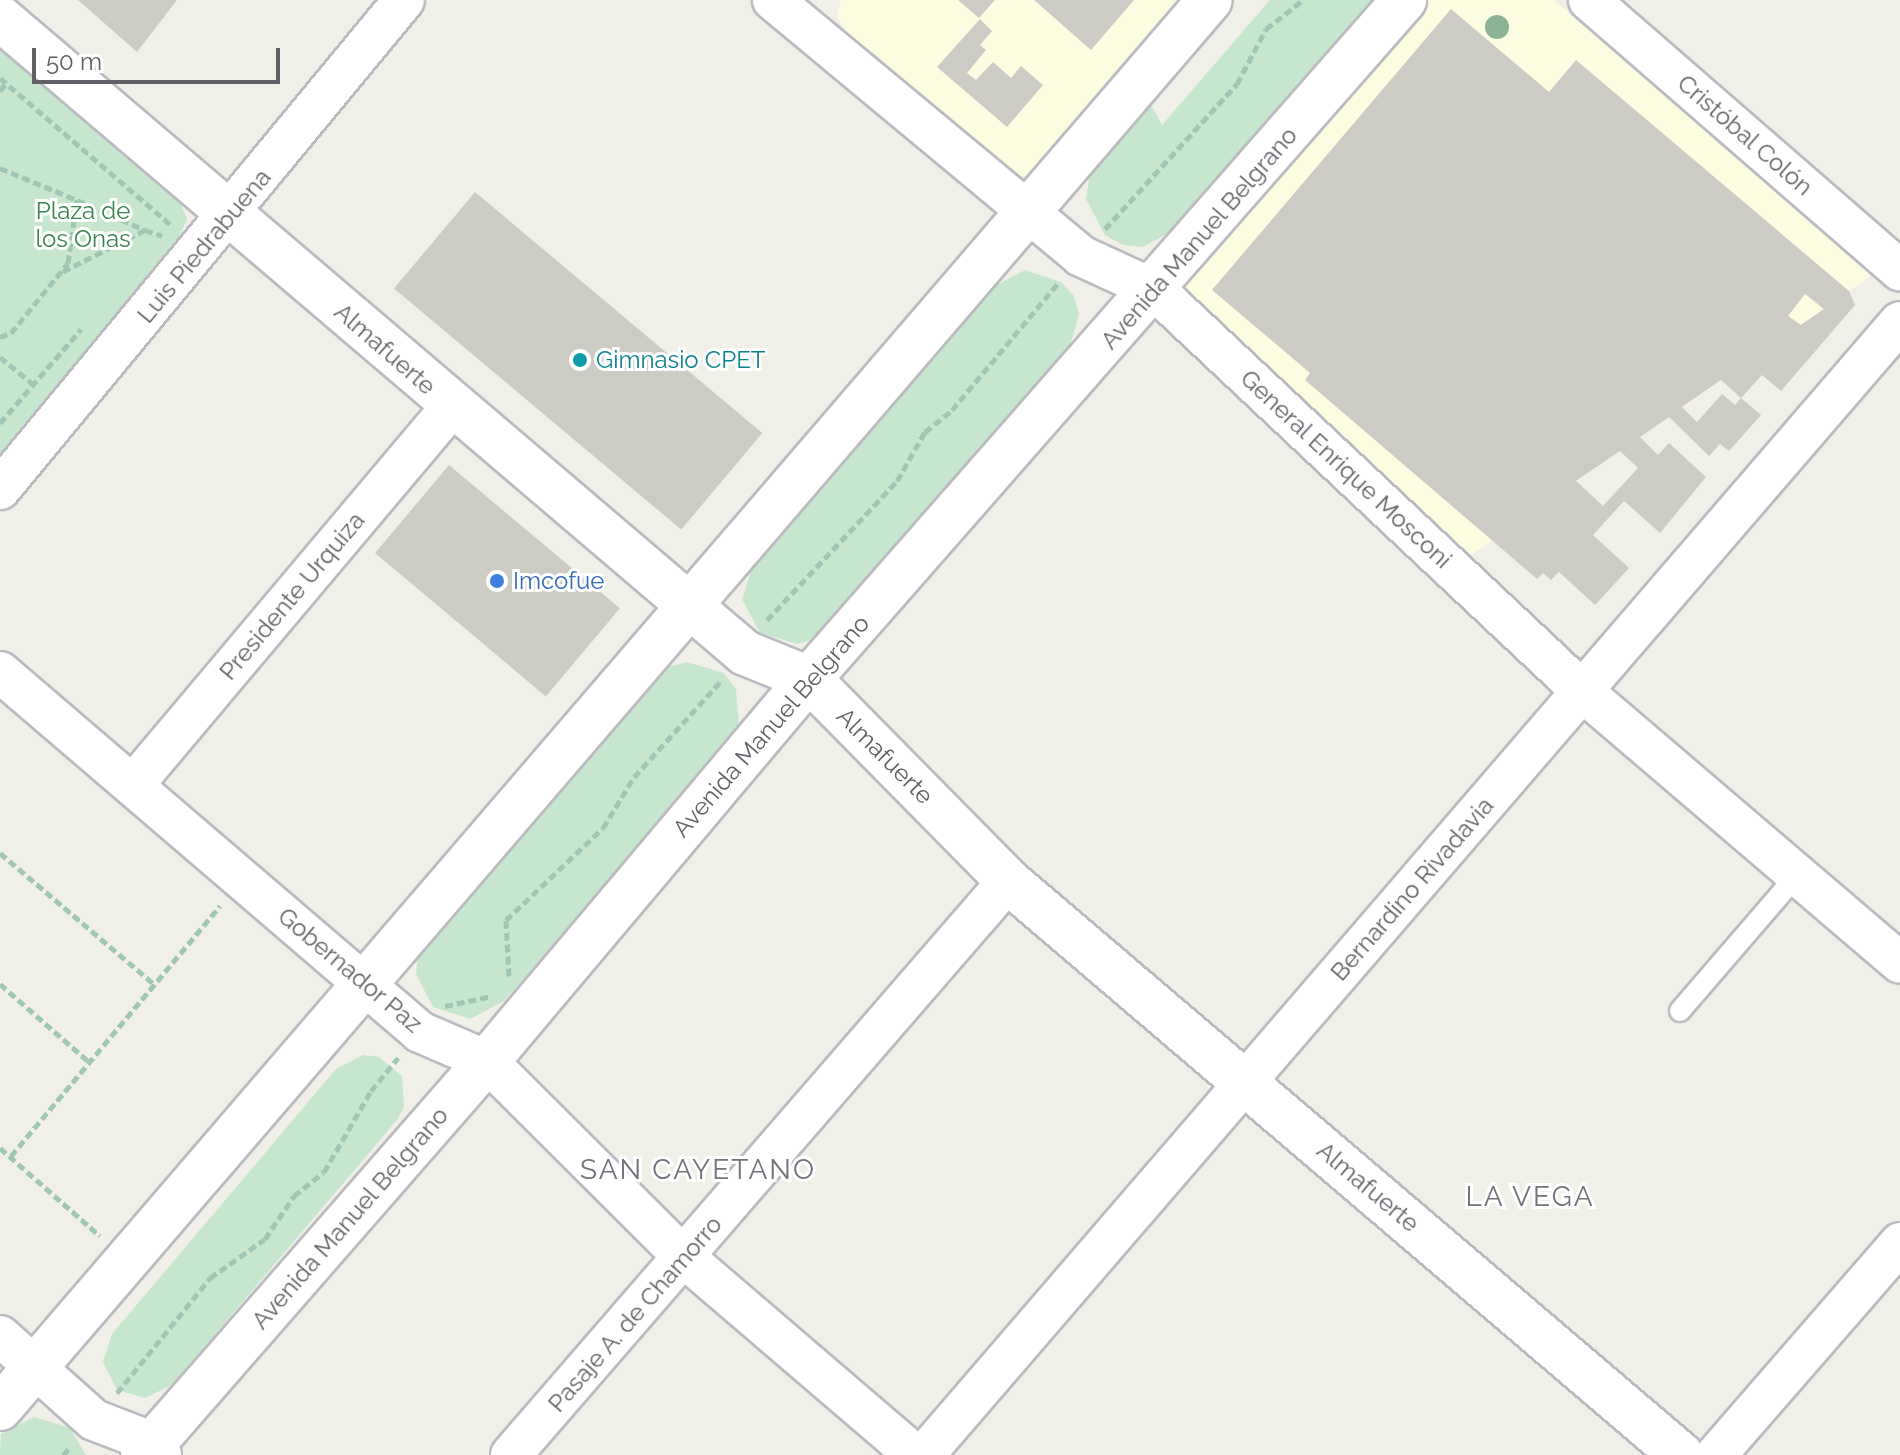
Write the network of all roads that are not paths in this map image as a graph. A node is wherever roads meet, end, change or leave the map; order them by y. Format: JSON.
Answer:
{"nodes":[{"id":1,"x":404,"y":0,"type":"edge"},
{"id":2,"x":1210,"y":0,"type":"edge"},
{"id":3,"x":1404,"y":0,"type":"edge"},
{"id":4,"x":1589,"y":0,"type":"edge"},
{"id":5,"x":795,"y":7,"type":"edge"},
{"id":6,"x":0,"y":18,"type":"edge"},
{"id":7,"x":1028,"y":213,"type":"junction"},
{"id":8,"x":230,"y":216,"type":"junction"},
{"id":9,"x":1900,"y":270,"type":"edge"},
{"id":10,"x":1155,"y":290,"type":"junction"},
{"id":11,"x":1900,"y":322,"type":"edge"},
{"id":12,"x":452,"y":406,"type":"junction"},
{"id":13,"x":0,"y":489,"type":"edge"},
{"id":14,"x":689,"y":604,"type":"junction"},
{"id":15,"x":0,"y":672,"type":"edge"},
{"id":16,"x":809,"y":679,"type":"junction"},
{"id":17,"x":1582,"y":691,"type":"junction"},
{"id":18,"x":133,"y":785,"type":"junction"},
{"id":19,"x":1797,"y":875,"type":"junction"},
{"id":20,"x":1008,"y":881,"type":"junction"},
{"id":21,"x":1900,"y":963,"type":"edge"},
{"id":22,"x":366,"y":985,"type":"junction"},
{"id":23,"x":1680,"y":1011,"type":"dead end"},
{"id":24,"x":487,"y":1061,"type":"junction"},
{"id":25,"x":1246,"y":1084,"type":"junction"},
{"id":26,"x":1900,"y":1243,"type":"edge"},
{"id":27,"x":685,"y":1258,"type":"junction"},
{"id":28,"x":0,"y":1336,"type":"edge"},
{"id":29,"x":36,"y":1367,"type":"junction"},
{"id":30,"x":0,"y":1408,"type":"edge"},
{"id":31,"x":152,"y":1451,"type":"edge"},
{"id":32,"x":511,"y":1455,"type":"edge"},
{"id":33,"x":915,"y":1455,"type":"edge"},
{"id":34,"x":924,"y":1455,"type":"edge"},
{"id":35,"x":1681,"y":1455,"type":"edge"},
{"id":36,"x":1716,"y":1455,"type":"edge"}],
"edges":[{"from":1,"to":8,"type":"street","name":"Luis Piedrabuena"},
{"from":2,"to":7,"type":"main road"},
{"from":3,"to":10,"type":"main road","name":"Avenida Manuel Belgrano"},
{"from":4,"to":9,"type":"street","name":"Cristóbal Colón"},
{"from":5,"to":7,"type":"street","name":"General Enrique Mosconi"},
{"from":6,"to":8,"type":"main road","name":"Almafuerte"},
{"from":7,"to":10,"type":"street","name":"General Enrique Mosconi"},
{"from":7,"to":14,"type":"main road"},
{"from":8,"to":12,"type":"main road","name":"Almafuerte"},
{"from":8,"to":13,"type":"street","name":"Luis Piedrabuena"},
{"from":10,"to":16,"type":"main road","name":"Avenida Manuel Belgrano"},
{"from":10,"to":17,"type":"street","name":"General Enrique Mosconi"},
{"from":11,"to":17,"type":"street","name":"Bernardino Rivadavia"},
{"from":12,"to":14,"type":"main road","name":"Almafuerte"},
{"from":12,"to":18,"type":"street","name":"Presidente Urquiza"},
{"from":14,"to":16,"type":"main road","name":"Almafuerte"},
{"from":14,"to":22,"type":"main road"},
{"from":15,"to":18,"type":"street","name":"Gobernador Paz"},
{"from":16,"to":20,"type":"main road","name":"Almafuerte"},
{"from":16,"to":24,"type":"main road","name":"Avenida Manuel Belgrano"},
{"from":17,"to":19,"type":"street","name":"General Enrique Mosconi"},
{"from":17,"to":25,"type":"street","name":"Bernardino Rivadavia"},
{"from":18,"to":22,"type":"street","name":"Gobernador Paz"},
{"from":19,"to":21,"type":"street","name":"General Enrique Mosconi"},
{"from":19,"to":23,"type":"lane"},
{"from":20,"to":25,"type":"main road","name":"Almafuerte"},
{"from":20,"to":27,"type":"street","name":"Pasaje A. de Chamorro"},
{"from":22,"to":24,"type":"street","name":"Gobernador Paz"},
{"from":22,"to":29,"type":"main road"},
{"from":24,"to":27,"type":"street","name":"Gobernador Paz"},
{"from":24,"to":31,"type":"main road","name":"Avenida Manuel Belgrano"},
{"from":25,"to":34,"type":"street","name":"Bernardino Rivadavia"},
{"from":25,"to":35,"type":"main road","name":"Almafuerte"},
{"from":26,"to":36,"type":"street"},
{"from":27,"to":32,"type":"street","name":"Pasaje A. de Chamorro"},
{"from":27,"to":33,"type":"street","name":"Gobernador Paz"},
{"from":28,"to":29,"type":"street"},
{"from":29,"to":30,"type":"main road"},
{"from":29,"to":31,"type":"street"}]}
